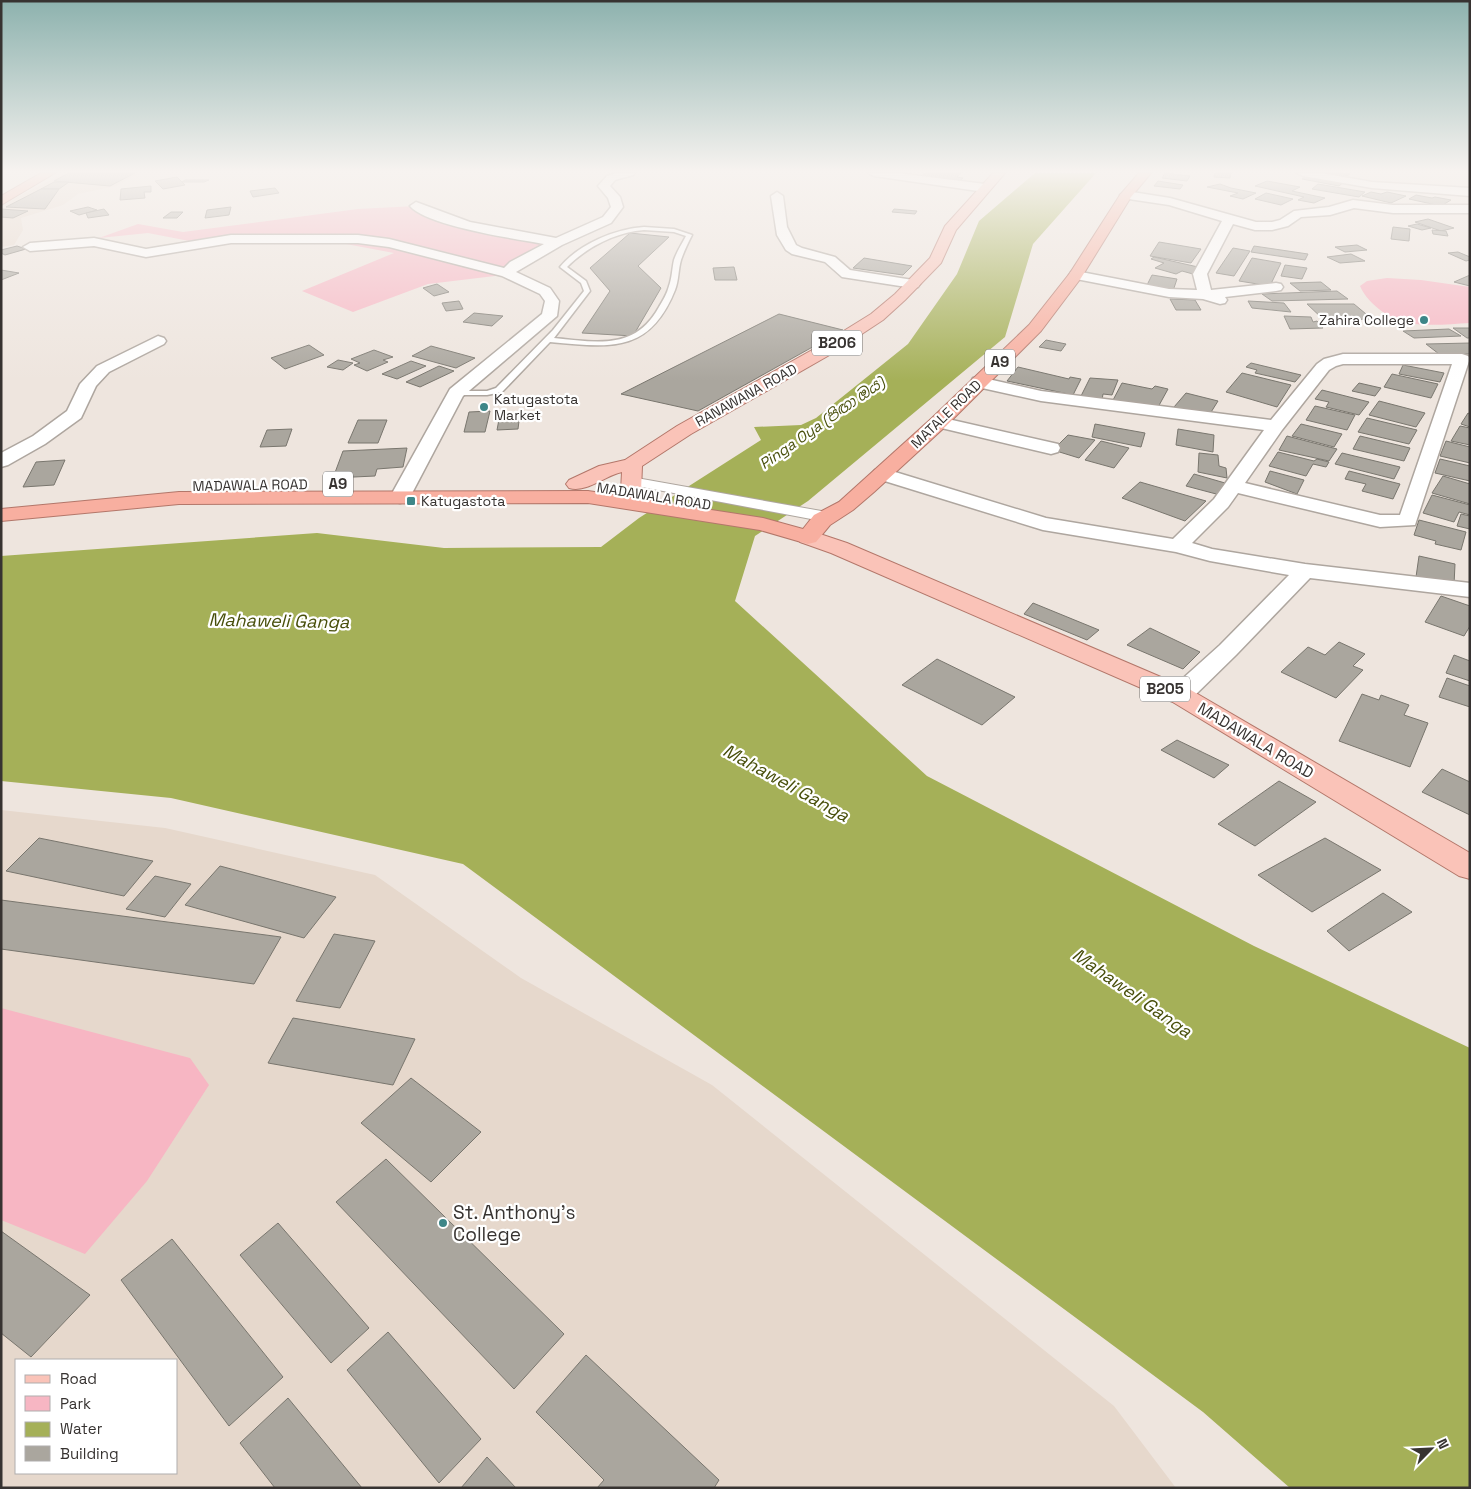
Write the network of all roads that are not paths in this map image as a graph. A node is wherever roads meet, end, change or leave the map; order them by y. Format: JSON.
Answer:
{"nodes":[{"id":1,"x":88,"y":242,"type":"edge"},
{"id":2,"x":96,"y":242,"type":"edge"},
{"id":3,"x":204,"y":242,"type":"edge"},
{"id":4,"x":385,"y":242,"type":"edge"},
{"id":5,"x":556,"y":242,"type":"edge"},
{"id":6,"x":597,"y":242,"type":"edge"},
{"id":7,"x":685,"y":242,"type":"edge"},
{"id":8,"x":785,"y":242,"type":"edge"},
{"id":9,"x":944,"y":242,"type":"edge"},
{"id":10,"x":1097,"y":242,"type":"edge"},
{"id":11,"x":1217,"y":242,"type":"edge"},
{"id":12,"x":30,"y":247,"type":"dead end"},
{"id":13,"x":507,"y":273,"type":"junction"},
{"id":14,"x":1076,"y":275,"type":"junction"},
{"id":15,"x":912,"y":284,"type":"junction"},
{"id":16,"x":1276,"y":287,"type":"dead end"},
{"id":17,"x":1205,"y":295,"type":"junction"},
{"id":18,"x":1238,"y":305,"type":"dead end"},
{"id":19,"x":158,"y":340,"type":"dead end"},
{"id":20,"x":548,"y":340,"type":"junction"},
{"id":21,"x":1466,"y":359,"type":"edge"},
{"id":22,"x":979,"y":382,"type":"junction"},
{"id":23,"x":456,"y":393,"type":"junction"},
{"id":24,"x":939,"y":422,"type":"junction"},
{"id":25,"x":1276,"y":426,"type":"junction"},
{"id":26,"x":1051,"y":448,"type":"dead end"},
{"id":27,"x":1,"y":461,"type":"edge"},
{"id":28,"x":882,"y":474,"type":"junction"},
{"id":29,"x":632,"y":485,"type":"junction"},
{"id":30,"x":1234,"y":486,"type":"junction"},
{"id":31,"x":403,"y":490,"type":"junction"},
{"id":32,"x":582,"y":491,"type":"junction"},
{"id":33,"x":670,"y":498,"type":"junction"},
{"id":34,"x":1,"y":503,"type":"edge"},
{"id":35,"x":1,"y":515,"type":"edge"},
{"id":36,"x":812,"y":517,"type":"junction"},
{"id":37,"x":808,"y":538,"type":"junction"},
{"id":38,"x":1178,"y":546,"type":"junction"},
{"id":39,"x":839,"y":548,"type":"junction"},
{"id":40,"x":1305,"y":571,"type":"junction"},
{"id":41,"x":1470,"y":590,"type":"edge"},
{"id":42,"x":1180,"y":695,"type":"junction"},
{"id":43,"x":1470,"y":868,"type":"edge"}],
"edges":[{"from":1,"to":12,"type":"street"},
{"from":2,"to":3,"type":"street"},
{"from":4,"to":13,"type":"street"},
{"from":5,"to":13,"type":"street"},
{"from":6,"to":20,"type":"lane"},
{"from":7,"to":20,"type":"lane"},
{"from":8,"to":15,"type":"street"},
{"from":9,"to":15,"type":"main road","name":"RANAWANA ROAD","number":"B206"},
{"from":10,"to":14,"type":"highway","name":"MATALE ROAD","number":"A9"},
{"from":11,"to":17,"type":"street"},
{"from":13,"to":23,"type":"street"},
{"from":14,"to":17,"type":"street"},
{"from":14,"to":22,"type":"highway","name":"MATALE ROAD","number":"A9"},
{"from":15,"to":29,"type":"main road","name":"RANAWANA ROAD","number":"B206"},
{"from":16,"to":17,"type":"street"},
{"from":17,"to":18,"type":"street"},
{"from":19,"to":27,"type":"street"},
{"from":20,"to":23,"type":"lane"},
{"from":21,"to":25,"type":"street"},
{"from":21,"to":30,"type":"street"},
{"from":22,"to":24,"type":"highway","name":"MATALE ROAD","number":"A9"},
{"from":22,"to":25,"type":"street"},
{"from":23,"to":31,"type":"street"},
{"from":24,"to":26,"type":"street"},
{"from":24,"to":28,"type":"highway","name":"MATALE ROAD","number":"A9"},
{"from":25,"to":30,"type":"street"},
{"from":28,"to":36,"type":"highway","name":"MATALE ROAD","number":"A9"},
{"from":28,"to":38,"type":"street"},
{"from":29,"to":32,"type":"highway","name":"MADAWALA ROAD","number":"A9"},
{"from":29,"to":32,"type":"main road","number":"B206"},
{"from":29,"to":33,"type":"highway","name":"MADAWALA ROAD","number":"A9"},
{"from":30,"to":38,"type":"street"},
{"from":31,"to":32,"type":"highway","name":"MADAWALA ROAD","number":"A9"},
{"from":31,"to":34,"type":"highway","name":"MADAWALA ROAD","number":"A9"},
{"from":31,"to":35,"type":"highway","name":"MADAWALA ROAD","number":"A9"},
{"from":33,"to":36,"type":"highway","name":"MADAWALA ROAD","number":"A9"},
{"from":33,"to":37,"type":"highway","name":"MADAWALA ROAD","number":"A9"},
{"from":36,"to":37,"type":"highway","name":"MATALE ROAD"},
{"from":36,"to":39,"type":"main road","name":"MADAWALA ROAD","number":"B205"},
{"from":37,"to":39,"type":"main road","name":"MADAWALA ROAD","number":"B205"},
{"from":38,"to":40,"type":"street"},
{"from":39,"to":42,"type":"main road","name":"MADAWALA ROAD","number":"B205"},
{"from":40,"to":41,"type":"street"},
{"from":40,"to":42,"type":"street"},
{"from":42,"to":43,"type":"main road","name":"MADAWALA ROAD","number":"B205"}]}
